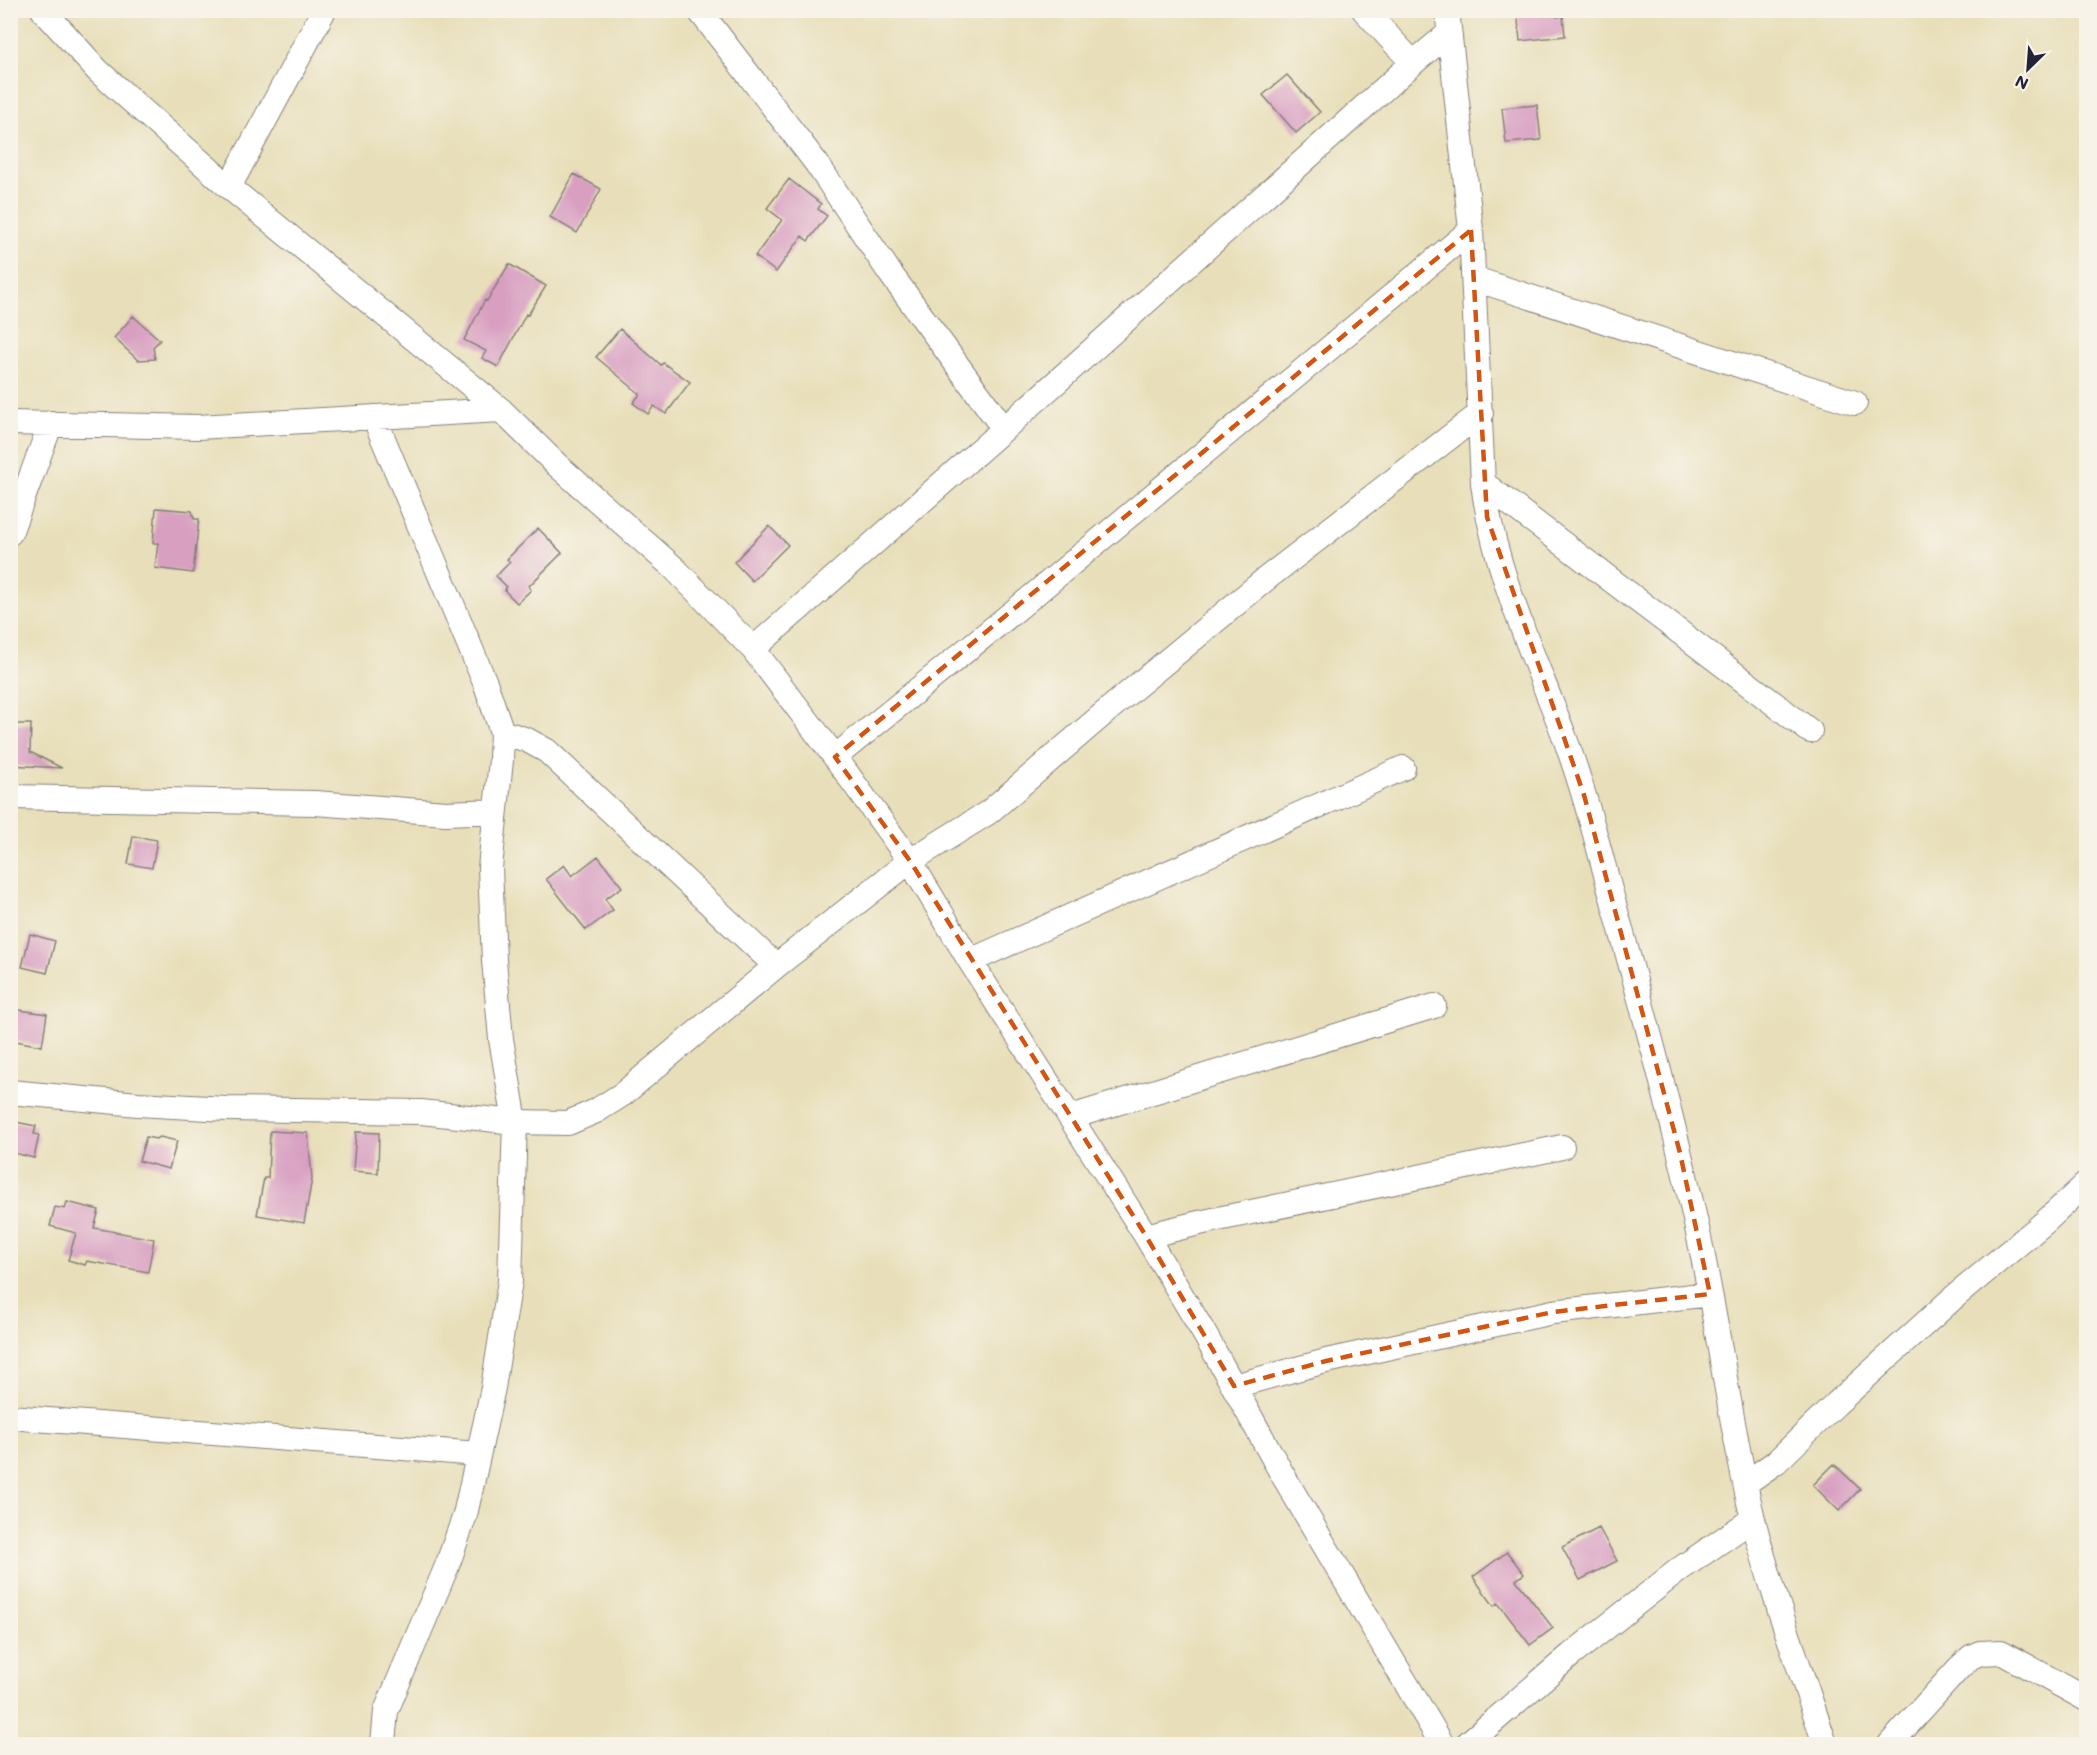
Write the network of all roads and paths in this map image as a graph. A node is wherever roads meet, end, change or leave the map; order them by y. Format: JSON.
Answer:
{"nodes":[{"id":1,"x":43,"y":10,"type":"edge"},
{"id":2,"x":324,"y":10,"type":"edge"},
{"id":3,"x":699,"y":10,"type":"edge"},
{"id":4,"x":1364,"y":10,"type":"edge"},
{"id":5,"x":1448,"y":22,"type":"edge"},
{"id":6,"x":1413,"y":63,"type":"junction"},
{"id":7,"x":229,"y":187,"type":"junction"},
{"id":8,"x":1471,"y":230,"type":"junction"},
{"id":9,"x":1474,"y":279,"type":"junction"},
{"id":10,"x":1855,"y":403,"type":"dead end"},
{"id":11,"x":501,"y":410,"type":"junction"},
{"id":12,"x":1480,"y":413,"type":"junction"},
{"id":13,"x":374,"y":417,"type":"junction"},
{"id":14,"x":10,"y":423,"type":"edge"},
{"id":15,"x":51,"y":423,"type":"junction"},
{"id":16,"x":1004,"y":429,"type":"junction"},
{"id":17,"x":1483,"y":483,"type":"junction"},
{"id":18,"x":10,"y":533,"type":"edge"},
{"id":19,"x":753,"y":649,"type":"junction"},
{"id":20,"x":1810,"y":730,"type":"dead end"},
{"id":21,"x":501,"y":732,"type":"junction"},
{"id":22,"x":835,"y":757,"type":"junction"},
{"id":23,"x":1403,"y":768,"type":"dead end"},
{"id":24,"x":10,"y":797,"type":"edge"},
{"id":25,"x":495,"y":811,"type":"junction"},
{"id":26,"x":910,"y":861,"type":"junction"},
{"id":27,"x":970,"y":961,"type":"junction"},
{"id":28,"x":776,"y":966,"type":"junction"},
{"id":29,"x":1434,"y":1006,"type":"dead end"},
{"id":30,"x":10,"y":1092,"type":"edge"},
{"id":31,"x":1071,"y":1117,"type":"junction"},
{"id":32,"x":515,"y":1122,"type":"junction"},
{"id":33,"x":1562,"y":1147,"type":"dead end"},
{"id":34,"x":2086,"y":1184,"type":"edge"},
{"id":35,"x":1146,"y":1236,"type":"junction"},
{"id":36,"x":1710,"y":1294,"type":"junction"},
{"id":37,"x":1234,"y":1386,"type":"junction"},
{"id":38,"x":10,"y":1417,"type":"edge"},
{"id":39,"x":478,"y":1454,"type":"junction"},
{"id":40,"x":1746,"y":1483,"type":"junction"},
{"id":41,"x":1753,"y":1519,"type":"junction"},
{"id":42,"x":2086,"y":1699,"type":"edge"},
{"id":43,"x":383,"y":1744,"type":"edge"},
{"id":44,"x":1442,"y":1744,"type":"edge"},
{"id":45,"x":1467,"y":1744,"type":"edge"},
{"id":46,"x":1825,"y":1744,"type":"edge"},
{"id":47,"x":1890,"y":1744,"type":"edge"}],
"edges":[{"from":1,"to":7,"type":"street"},
{"from":2,"to":7,"type":"street"},
{"from":3,"to":16,"type":"street"},
{"from":4,"to":6,"type":"street"},
{"from":5,"to":6,"type":"street"},
{"from":5,"to":8,"type":"street"},
{"from":6,"to":16,"type":"street"},
{"from":7,"to":11,"type":"street"},
{"from":8,"to":9,"type":"street"},
{"from":8,"to":22,"type":"street"},
{"from":9,"to":10,"type":"street"},
{"from":9,"to":12,"type":"street"},
{"from":11,"to":13,"type":"street"},
{"from":11,"to":19,"type":"street"},
{"from":12,"to":17,"type":"street"},
{"from":12,"to":26,"type":"street"},
{"from":13,"to":15,"type":"street"},
{"from":13,"to":21,"type":"street"},
{"from":14,"to":15,"type":"street"},
{"from":15,"to":18,"type":"street"},
{"from":16,"to":19,"type":"street"},
{"from":17,"to":20,"type":"street"},
{"from":17,"to":36,"type":"street"},
{"from":19,"to":22,"type":"street"},
{"from":21,"to":25,"type":"street"},
{"from":21,"to":28,"type":"street"},
{"from":22,"to":26,"type":"street"},
{"from":23,"to":27,"type":"street"},
{"from":24,"to":25,"type":"street"},
{"from":25,"to":32,"type":"street"},
{"from":26,"to":27,"type":"street"},
{"from":26,"to":28,"type":"street"},
{"from":27,"to":31,"type":"street"},
{"from":28,"to":32,"type":"street"},
{"from":29,"to":31,"type":"street"},
{"from":30,"to":32,"type":"street"},
{"from":31,"to":35,"type":"street"},
{"from":32,"to":39,"type":"street"},
{"from":33,"to":35,"type":"street"},
{"from":34,"to":40,"type":"street"},
{"from":35,"to":37,"type":"street"},
{"from":36,"to":37,"type":"street"},
{"from":36,"to":40,"type":"street"},
{"from":37,"to":44,"type":"street"},
{"from":38,"to":39,"type":"street"},
{"from":39,"to":43,"type":"street"},
{"from":40,"to":41,"type":"street"},
{"from":41,"to":45,"type":"street"},
{"from":41,"to":46,"type":"street"},
{"from":42,"to":47,"type":"street"}]}
